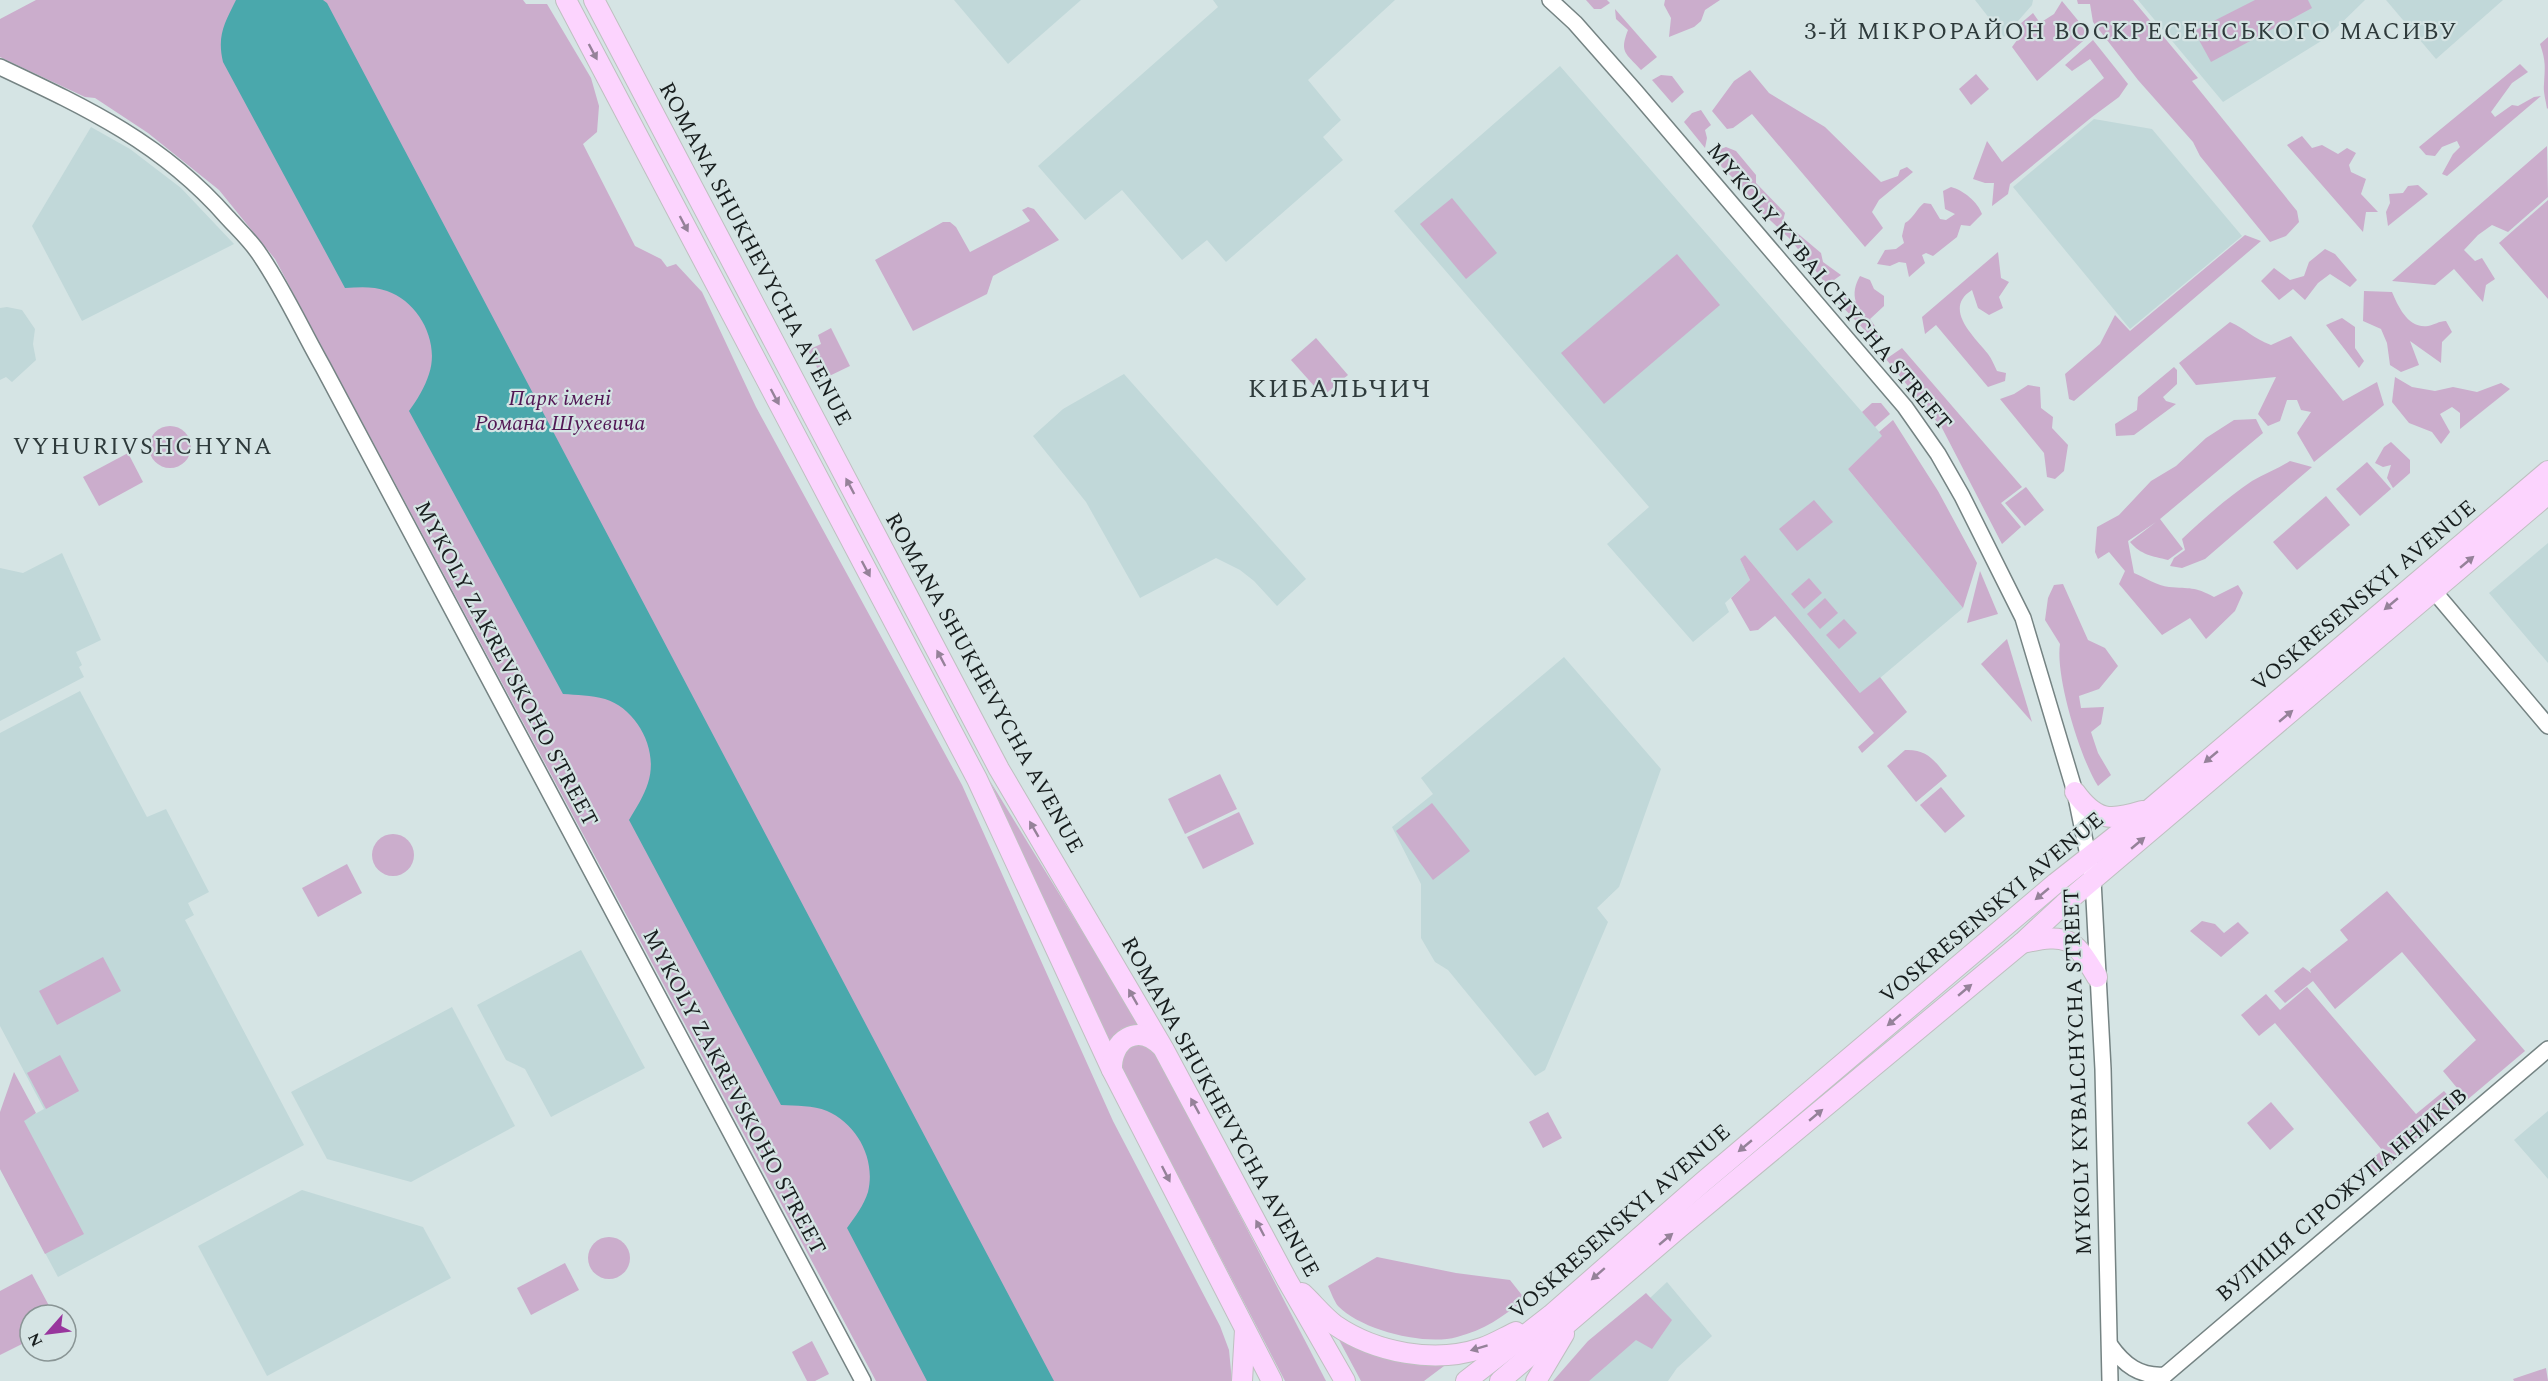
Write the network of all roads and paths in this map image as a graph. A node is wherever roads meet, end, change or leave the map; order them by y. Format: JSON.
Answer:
{"nodes":[{"id":1,"x":566,"y":0,"type":"edge"},
{"id":2,"x":594,"y":0,"type":"edge"},
{"id":3,"x":1550,"y":0,"type":"edge"},
{"id":4,"x":0,"y":67,"type":"edge"},
{"id":5,"x":2548,"y":471,"type":"edge"},
{"id":6,"x":2548,"y":494,"type":"edge"},
{"id":7,"x":2433,"y":590,"type":"junction"},
{"id":8,"x":2548,"y":726,"type":"edge"},
{"id":9,"x":2075,"y":792,"type":"junction"},
{"id":10,"x":2150,"y":809,"type":"junction"},
{"id":11,"x":2089,"y":858,"type":"junction"},
{"id":12,"x":2093,"y":880,"type":"junction"},
{"id":13,"x":2022,"y":943,"type":"junction"},
{"id":14,"x":2097,"y":977,"type":"junction"},
{"id":15,"x":1163,"y":1048,"type":"junction"},
{"id":16,"x":2548,"y":1049,"type":"edge"},
{"id":17,"x":1112,"y":1070,"type":"junction"},
{"id":18,"x":1287,"y":1280,"type":"junction"},
{"id":19,"x":1551,"y":1315,"type":"junction"},
{"id":20,"x":1573,"y":1318,"type":"junction"},
{"id":21,"x":1245,"y":1327,"type":"junction"},
{"id":22,"x":2110,"y":1345,"type":"junction"},
{"id":23,"x":2161,"y":1378,"type":"edge"},
{"id":24,"x":863,"y":1381,"type":"edge"},
{"id":25,"x":1242,"y":1381,"type":"edge"},
{"id":26,"x":1272,"y":1381,"type":"edge"},
{"id":27,"x":1345,"y":1381,"type":"edge"},
{"id":28,"x":1466,"y":1381,"type":"edge"},
{"id":29,"x":1500,"y":1381,"type":"edge"},
{"id":30,"x":1536,"y":1381,"type":"edge"},
{"id":31,"x":2110,"y":1381,"type":"edge"}],
"edges":[{"from":1,"to":17,"type":"main road","one_way":true},
{"from":15,"to":2,"type":"main road","name":"ROMANA SHUKHEVYCHA AVENUE","one_way":true},
{"from":3,"to":9,"type":"street","name":"MYKOLY KYBALCHYCHA STREET"},
{"from":4,"to":24,"type":"street","name":"MYKOLY ZAKREVSKOHO STREET"},
{"from":5,"to":10,"type":"main road","name":"VOSKRESENSKYI AVENUE","one_way":true},
{"from":7,"to":6,"type":"main road","name":"VOSKRESENSKYI AVENUE","one_way":true},
{"from":7,"to":8,"type":"street"},
{"from":12,"to":7,"type":"main road","name":"VOSKRESENSKYI AVENUE","one_way":true},
{"from":9,"to":10,"type":"main road"},
{"from":9,"to":11,"type":"street","name":"MYKOLY KYBALCHYCHA STREET"},
{"from":10,"to":11,"type":"main road","name":"VOSKRESENSKYI AVENUE"},
{"from":11,"to":12,"type":"street","name":"MYKOLY KYBALCHYCHA STREET"},
{"from":11,"to":19,"type":"main road","name":"VOSKRESENSKYI AVENUE","one_way":true},
{"from":12,"to":13,"type":"main road","name":"VOSKRESENSKYI AVENUE"},
{"from":12,"to":14,"type":"street","name":"MYKOLY KYBALCHYCHA STREET"},
{"from":13,"to":14,"type":"main road"},
{"from":20,"to":13,"type":"main road","name":"VOSKRESENSKYI AVENUE","one_way":true},
{"from":14,"to":22,"type":"street","name":"MYKOLY KYBALCHYCHA STREET"},
{"from":15,"to":17,"type":"main road"},
{"from":18,"to":15,"type":"main road","name":"ROMANA SHUKHEVYCHA AVENUE","one_way":true},
{"from":16,"to":23,"type":"street","name":"ВУЛИЦЯ СІРОЖУПАННИКІВ"},
{"from":17,"to":21,"type":"main road","one_way":true},
{"from":19,"to":18,"type":"main road","one_way":true},
{"from":18,"to":27,"type":"main road","name":"ROMANA SHUKHEVYCHA AVENUE"},
{"from":19,"to":28,"type":"main road","name":"VOSKRESENSKYI AVENUE"},
{"from":20,"to":29,"type":"main road","name":"VOSKRESENSKYI AVENUE"},
{"from":20,"to":30,"type":"main road"},
{"from":21,"to":25,"type":"main road"},
{"from":21,"to":26,"type":"main road"},
{"from":22,"to":23,"type":"street","name":"ВУЛИЦЯ СІРОЖУПАННИКІВ"},
{"from":22,"to":31,"type":"street","name":"MYKOLY KYBALCHYCHA STREET"}]}
